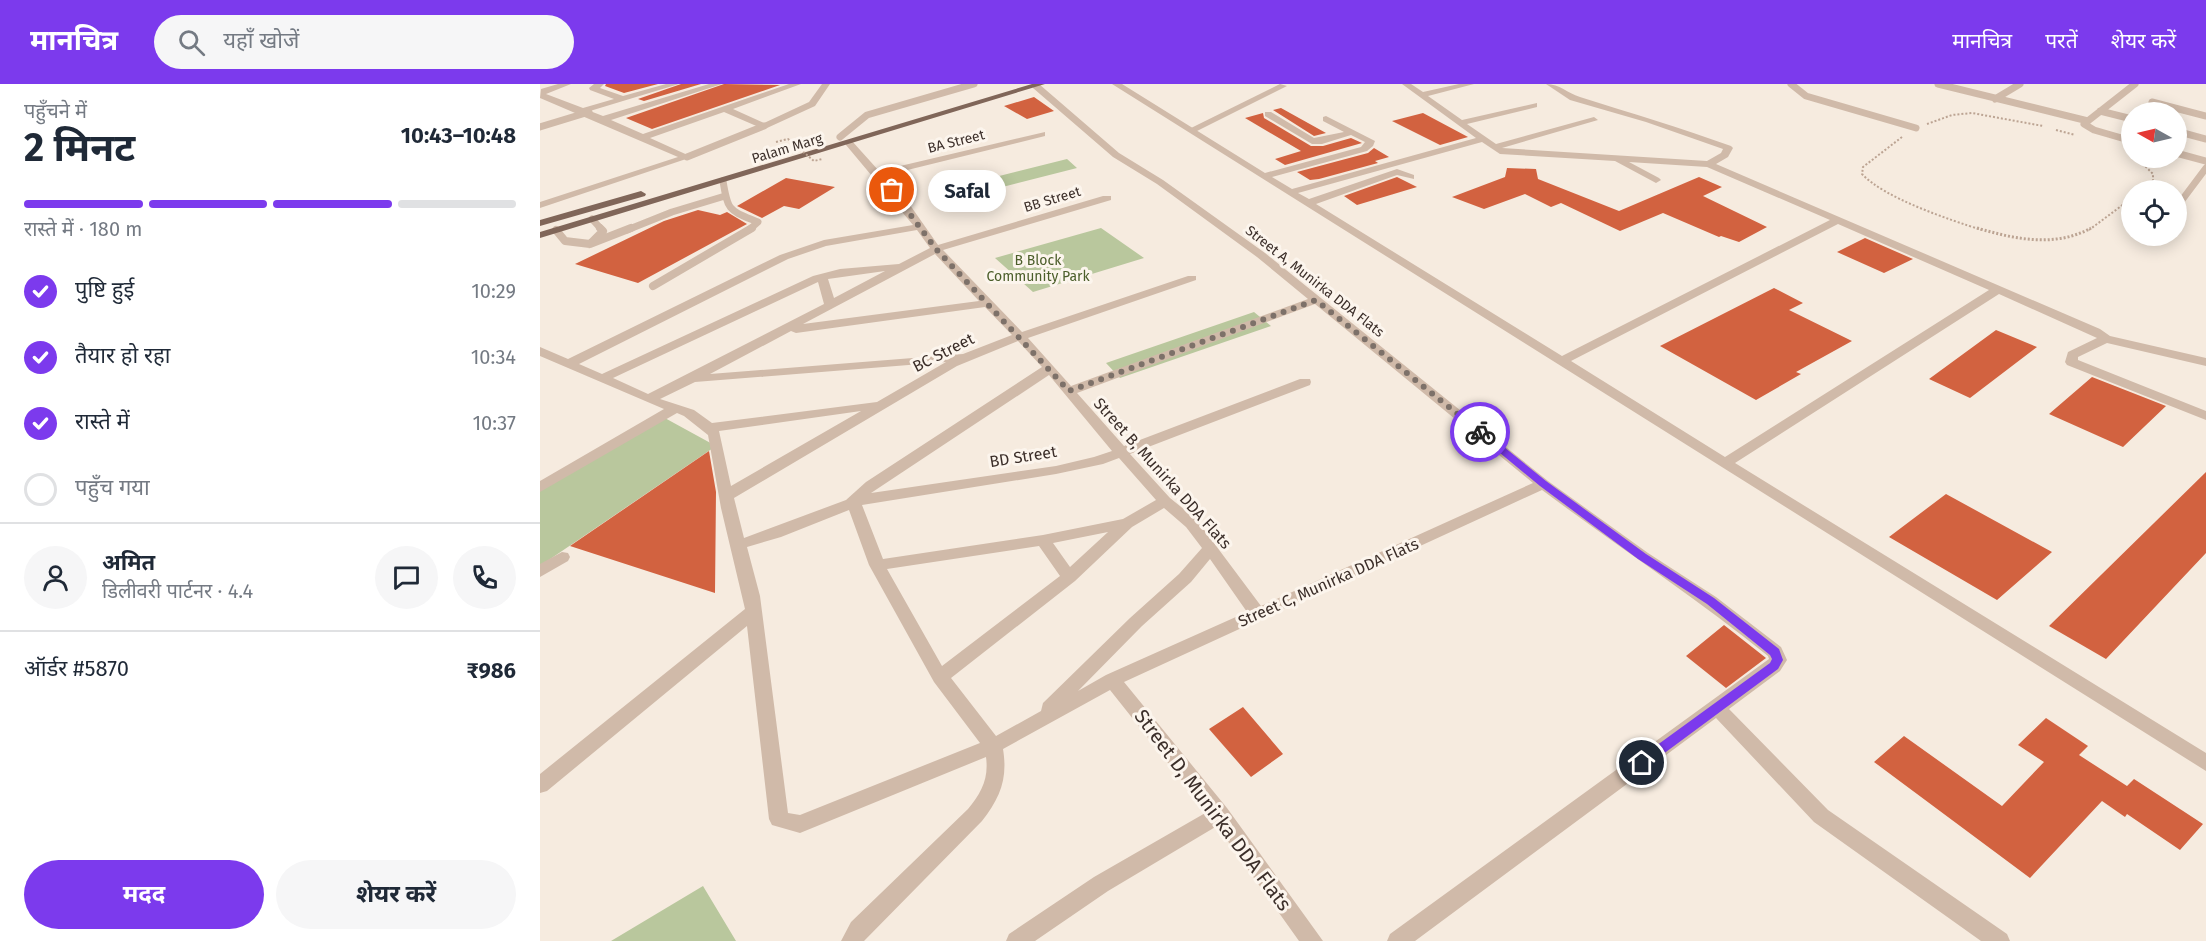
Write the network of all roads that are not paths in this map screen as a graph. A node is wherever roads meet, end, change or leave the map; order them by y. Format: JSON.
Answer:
{"nodes":[{"id":1,"x":567,"y":84,"type":"edge"},
{"id":2,"x":600,"y":84,"type":"edge"},
{"id":3,"x":675,"y":84,"type":"edge"},
{"id":4,"x":718,"y":84,"type":"edge"},
{"id":5,"x":796,"y":84,"type":"edge"},
{"id":6,"x":826,"y":84,"type":"edge"},
{"id":7,"x":974,"y":84,"type":"edge"},
{"id":8,"x":1015,"y":84,"type":"edge"},
{"id":9,"x":1116,"y":84,"type":"edge"},
{"id":10,"x":1406,"y":84,"type":"edge"},
{"id":11,"x":1470,"y":84,"type":"edge"},
{"id":12,"x":1550,"y":84,"type":"edge"},
{"id":13,"x":1791,"y":84,"type":"edge"},
{"id":14,"x":1941,"y":84,"type":"edge"},
{"id":15,"x":2020,"y":84,"type":"edge"},
{"id":16,"x":2135,"y":84,"type":"edge"},
{"id":17,"x":1039,"y":85,"type":"edge"},
{"id":18,"x":1283,"y":86,"type":"dead end"},
{"id":19,"x":1422,"y":89,"type":"edge"},
{"id":20,"x":622,"y":99,"type":"junction"},
{"id":21,"x":1995,"y":99,"type":"junction"},
{"id":22,"x":1534,"y":105,"type":"dead end"},
{"id":23,"x":727,"y":110,"type":"junction"},
{"id":24,"x":587,"y":111,"type":"junction"},
{"id":25,"x":2100,"y":111,"type":"junction"},
{"id":26,"x":2187,"y":111,"type":"edge"},
{"id":27,"x":1268,"y":114,"type":"dead end"},
{"id":28,"x":2121,"y":116,"type":"edge"},
{"id":29,"x":2206,"y":116,"type":"edge"},
{"id":30,"x":604,"y":119,"type":"junction"},
{"id":31,"x":1326,"y":119,"type":"dead end"},
{"id":32,"x":1594,"y":120,"type":"dead end"},
{"id":33,"x":2088,"y":121,"type":"junction"},
{"id":34,"x":1460,"y":123,"type":"junction"},
{"id":35,"x":764,"y":126,"type":"junction"},
{"id":36,"x":540,"y":128,"type":"edge"},
{"id":37,"x":1916,"y":128,"type":"road end"},
{"id":38,"x":1192,"y":130,"type":"junction"},
{"id":39,"x":1352,"y":132,"type":"junction"},
{"id":40,"x":1042,"y":134,"type":"dead end"},
{"id":41,"x":2187,"y":134,"type":"edge"},
{"id":42,"x":641,"y":138,"type":"junction"},
{"id":43,"x":2121,"y":138,"type":"edge"},
{"id":44,"x":1483,"y":139,"type":"junction"},
{"id":45,"x":2206,"y":139,"type":"edge"},
{"id":46,"x":844,"y":140,"type":"junction"},
{"id":47,"x":1493,"y":148,"type":"junction"},
{"id":48,"x":2187,"y":156,"type":"edge"},
{"id":49,"x":687,"y":157,"type":"junction"},
{"id":50,"x":1615,"y":159,"type":"junction"},
{"id":51,"x":2206,"y":161,"type":"edge"},
{"id":52,"x":1709,"y":164,"type":"junction"},
{"id":53,"x":2206,"y":168,"type":"edge"},
{"id":54,"x":878,"y":174,"type":"junction"},
{"id":55,"x":1264,"y":176,"type":"junction"},
{"id":56,"x":1411,"y":177,"type":"dead end"},
{"id":57,"x":1656,"y":180,"type":"dead end"},
{"id":58,"x":723,"y":181,"type":"junction"},
{"id":59,"x":1290,"y":192,"type":"junction"},
{"id":60,"x":2187,"y":193,"type":"edge"},
{"id":61,"x":725,"y":196,"type":"junction"},
{"id":62,"x":1107,"y":198,"type":"dead end"},
{"id":63,"x":1308,"y":203,"type":"junction"},
{"id":64,"x":540,"y":205,"type":"edge"},
{"id":65,"x":592,"y":219,"type":"junction"},
{"id":66,"x":1838,"y":220,"type":"junction"},
{"id":67,"x":540,"y":223,"type":"edge"},
{"id":68,"x":919,"y":227,"type":"junction"},
{"id":69,"x":556,"y":230,"type":"junction"},
{"id":70,"x":540,"y":234,"type":"edge"},
{"id":71,"x":590,"y":244,"type":"junction"},
{"id":72,"x":936,"y":249,"type":"junction"},
{"id":73,"x":906,"y":266,"type":"junction"},
{"id":74,"x":822,"y":277,"type":"junction"},
{"id":75,"x":1192,"y":278,"type":"dead end"},
{"id":76,"x":653,"y":286,"type":"dead end"},
{"id":77,"x":1999,"y":289,"type":"junction"},
{"id":78,"x":1316,"y":300,"type":"junction"},
{"id":79,"x":989,"y":303,"type":"junction"},
{"id":80,"x":831,"y":306,"type":"junction"},
{"id":81,"x":784,"y":330,"type":"junction"},
{"id":82,"x":1018,"y":337,"type":"junction"},
{"id":83,"x":2106,"y":339,"type":"junction"},
{"id":84,"x":540,"y":351,"type":"edge"},
{"id":85,"x":968,"y":356,"type":"junction"},
{"id":86,"x":1561,"y":361,"type":"junction"},
{"id":87,"x":2206,"y":362,"type":"edge"},
{"id":88,"x":568,"y":364,"type":"junction"},
{"id":89,"x":1050,"y":368,"type":"junction"},
{"id":90,"x":601,"y":379,"type":"junction"},
{"id":91,"x":691,"y":380,"type":"junction"},
{"id":92,"x":1305,"y":382,"type":"dead end"},
{"id":93,"x":1069,"y":391,"type":"junction"},
{"id":94,"x":648,"y":399,"type":"junction"},
{"id":95,"x":883,"y":404,"type":"junction"},
{"id":96,"x":676,"y":408,"type":"junction"},
{"id":97,"x":2206,"y":416,"type":"edge"},
{"id":98,"x":708,"y":428,"type":"junction"},
{"id":99,"x":1121,"y":452,"type":"junction"},
{"id":100,"x":1725,"y":463,"type":"junction"},
{"id":101,"x":1543,"y":484,"type":"junction"},
{"id":102,"x":540,"y":487,"type":"edge"},
{"id":103,"x":727,"y":495,"type":"junction"},
{"id":104,"x":853,"y":501,"type":"junction"},
{"id":105,"x":1165,"y":501,"type":"junction"},
{"id":106,"x":1127,"y":523,"type":"junction"},
{"id":107,"x":1043,"y":540,"type":"junction"},
{"id":108,"x":740,"y":544,"type":"junction"},
{"id":109,"x":1211,"y":548,"type":"junction"},
{"id":110,"x":562,"y":557,"type":"dead end"},
{"id":111,"x":877,"y":566,"type":"junction"},
{"id":112,"x":540,"y":572,"type":"edge"},
{"id":113,"x":1069,"y":577,"type":"junction"},
{"id":114,"x":754,"y":611,"type":"junction"},
{"id":115,"x":1257,"y":614,"type":"junction"},
{"id":116,"x":940,"y":676,"type":"junction"},
{"id":117,"x":1112,"y":680,"type":"junction"},
{"id":118,"x":1717,"y":708,"type":"junction"},
{"id":119,"x":1036,"y":721,"type":"junction"},
{"id":120,"x":993,"y":746,"type":"junction"},
{"id":121,"x":2206,"y":763,"type":"edge"},
{"id":122,"x":540,"y":785,"type":"edge"},
{"id":123,"x":1220,"y":814,"type":"junction"},
{"id":124,"x":852,"y":941,"type":"edge"},
{"id":125,"x":1017,"y":941,"type":"edge"},
{"id":126,"x":1312,"y":941,"type":"edge"},
{"id":127,"x":1398,"y":941,"type":"edge"},
{"id":128,"x":1999,"y":941,"type":"edge"}],
"edges":[{"from":1,"to":24,"type":"street"},
{"from":2,"to":20,"type":"street"},
{"from":3,"to":20,"type":"street"},
{"from":4,"to":30,"type":"street"},
{"from":5,"to":23,"type":"street"},
{"from":6,"to":35,"type":"street"},
{"from":7,"to":46,"type":"lane"},
{"from":8,"to":46,"type":"main road","name":"Palam Marg"},
{"from":9,"to":38,"type":"street"},
{"from":10,"to":19,"type":"street"},
{"from":11,"to":19,"type":"street"},
{"from":12,"to":52,"type":"street"},
{"from":13,"to":37,"type":"lane"},
{"from":14,"to":21,"type":"lane"},
{"from":15,"to":21,"type":"lane"},
{"from":16,"to":25,"type":"lane"},
{"from":17,"to":46,"type":"main road","name":"Palam Marg"},
{"from":17,"to":78,"type":"street","name":"Street A, Munirka DDA Flats"},
{"from":18,"to":38,"type":"street"},
{"from":19,"to":34,"type":"street"},
{"from":20,"to":24,"type":"street"},
{"from":21,"to":33,"type":"lane"},
{"from":22,"to":34,"type":"street"},
{"from":23,"to":35,"type":"street"},
{"from":23,"to":42,"type":"street"},
{"from":24,"to":30,"type":"street"},
{"from":24,"to":36,"type":"lane"},
{"from":25,"to":28,"type":"lane"},
{"from":25,"to":33,"type":"lane"},
{"from":26,"to":29,"type":"lane"},
{"from":27,"to":39,"type":"street"},
{"from":30,"to":42,"type":"street"},
{"from":31,"to":39,"type":"street"},
{"from":32,"to":47,"type":"street"},
{"from":33,"to":43,"type":"lane"},
{"from":34,"to":44,"type":"street"},
{"from":35,"to":49,"type":"lane"},
{"from":38,"to":55,"type":"street"},
{"from":39,"to":55,"type":"street"},
{"from":40,"to":54,"type":"street","name":"BA Street"},
{"from":41,"to":45,"type":"lane"},
{"from":42,"to":49,"type":"street"},
{"from":44,"to":47,"type":"street"},
{"from":44,"to":59,"type":"street"},
{"from":46,"to":54,"type":"street","name":"Street B, Munirka DDA Flats"},
{"from":46,"to":58,"type":"main road","name":"Palam Marg"},
{"from":46,"to":67,"type":"main road","name":"Palam Marg"},
{"from":47,"to":50,"type":"street"},
{"from":48,"to":51,"type":"lane"},
{"from":49,"to":64,"type":"street"},
{"from":50,"to":52,"type":"street"},
{"from":50,"to":57,"type":"street"},
{"from":52,"to":66,"type":"street"},
{"from":53,"to":60,"type":"lane"},
{"from":54,"to":68,"type":"street","name":"Street B, Munirka DDA Flats"},
{"from":55,"to":59,"type":"street"},
{"from":56,"to":63,"type":"street"},
{"from":58,"to":61,"type":"lane"},
{"from":58,"to":65,"type":"main road","name":"Palam Marg"},
{"from":59,"to":63,"type":"street"},
{"from":61,"to":71,"type":"lane"},
{"from":61,"to":76,"type":"lane"},
{"from":62,"to":72,"type":"street","name":"BB Street"},
{"from":63,"to":86,"type":"street"},
{"from":65,"to":69,"type":"main road","name":"Palam Marg"},
{"from":65,"to":71,"type":"lane"},
{"from":66,"to":77,"type":"street"},
{"from":66,"to":86,"type":"street"},
{"from":68,"to":72,"type":"street","name":"Street B, Munirka DDA Flats"},
{"from":68,"to":88,"type":"street"},
{"from":69,"to":70,"type":"main road","name":"Palam Marg"},
{"from":69,"to":71,"type":"lane"},
{"from":72,"to":73,"type":"street","name":"BB Street"},
{"from":72,"to":79,"type":"street","name":"Street B, Munirka DDA Flats"},
{"from":73,"to":74,"type":"street"},
{"from":73,"to":80,"type":"street","name":"BB Street"},
{"from":74,"to":80,"type":"street"},
{"from":74,"to":90,"type":"street"},
{"from":75,"to":82,"type":"street","name":"BC Street"},
{"from":77,"to":83,"type":"street"},
{"from":77,"to":100,"type":"street"},
{"from":78,"to":93,"type":"street"},
{"from":78,"to":101,"type":"street","name":"Street A, Munirka DDA Flats"},
{"from":79,"to":81,"type":"street"},
{"from":79,"to":82,"type":"street","name":"Street B, Munirka DDA Flats"},
{"from":80,"to":81,"type":"street","name":"BB Street"},
{"from":81,"to":91,"type":"street","name":"BB Street"},
{"from":82,"to":85,"type":"street","name":"BC Street"},
{"from":82,"to":89,"type":"street","name":"Street B, Munirka DDA Flats"},
{"from":83,"to":87,"type":"street"},
{"from":83,"to":97,"type":"street"},
{"from":84,"to":88,"type":"street"},
{"from":85,"to":91,"type":"street"},
{"from":85,"to":95,"type":"street","name":"BC Street"},
{"from":86,"to":100,"type":"street"},
{"from":88,"to":90,"type":"street"},
{"from":89,"to":93,"type":"street","name":"Street B, Munirka DDA Flats"},
{"from":89,"to":104,"type":"street"},
{"from":90,"to":94,"type":"street"},
{"from":91,"to":94,"type":"street"},
{"from":92,"to":99,"type":"street","name":"BD Street"},
{"from":93,"to":99,"type":"street","name":"Street B, Munirka DDA Flats"},
{"from":94,"to":96,"type":"street"},
{"from":95,"to":98,"type":"street"},
{"from":95,"to":103,"type":"street","name":"BC Street"},
{"from":96,"to":98,"type":"street"},
{"from":96,"to":102,"type":"street"},
{"from":98,"to":103,"type":"street"},
{"from":99,"to":104,"type":"street","name":"BD Street"},
{"from":99,"to":105,"type":"street","name":"Street B, Munirka DDA Flats"},
{"from":100,"to":121,"type":"street"},
{"from":101,"to":115,"type":"street","name":"Street C, Munirka DDA Flats"},
{"from":101,"to":118,"type":"street","name":"Street A, Munirka DDA Flats"},
{"from":103,"to":108,"type":"street"},
{"from":104,"to":108,"type":"street","name":"BD Street"},
{"from":104,"to":111,"type":"street"},
{"from":105,"to":106,"type":"street"},
{"from":105,"to":109,"type":"street","name":"Street B, Munirka DDA Flats"},
{"from":106,"to":107,"type":"street"},
{"from":106,"to":113,"type":"street"},
{"from":107,"to":111,"type":"street"},
{"from":107,"to":113,"type":"street"},
{"from":108,"to":114,"type":"street"},
{"from":109,"to":115,"type":"street","name":"Street B, Munirka DDA Flats"},
{"from":109,"to":119,"type":"street"},
{"from":110,"to":112,"type":"street"},
{"from":111,"to":116,"type":"street"},
{"from":113,"to":116,"type":"street"},
{"from":114,"to":120,"type":"street"},
{"from":114,"to":122,"type":"street"},
{"from":115,"to":117,"type":"street","name":"Street C, Munirka DDA Flats"},
{"from":116,"to":120,"type":"street"},
{"from":117,"to":119,"type":"street","name":"Street C, Munirka DDA Flats"},
{"from":117,"to":123,"type":"street","name":"Street D, Munirka DDA Flats"},
{"from":118,"to":127,"type":"street"},
{"from":118,"to":128,"type":"street"},
{"from":119,"to":120,"type":"street"},
{"from":120,"to":124,"type":"street"},
{"from":123,"to":125,"type":"street"},
{"from":123,"to":126,"type":"street","name":"Street D, Munirka DDA Flats"}]}
